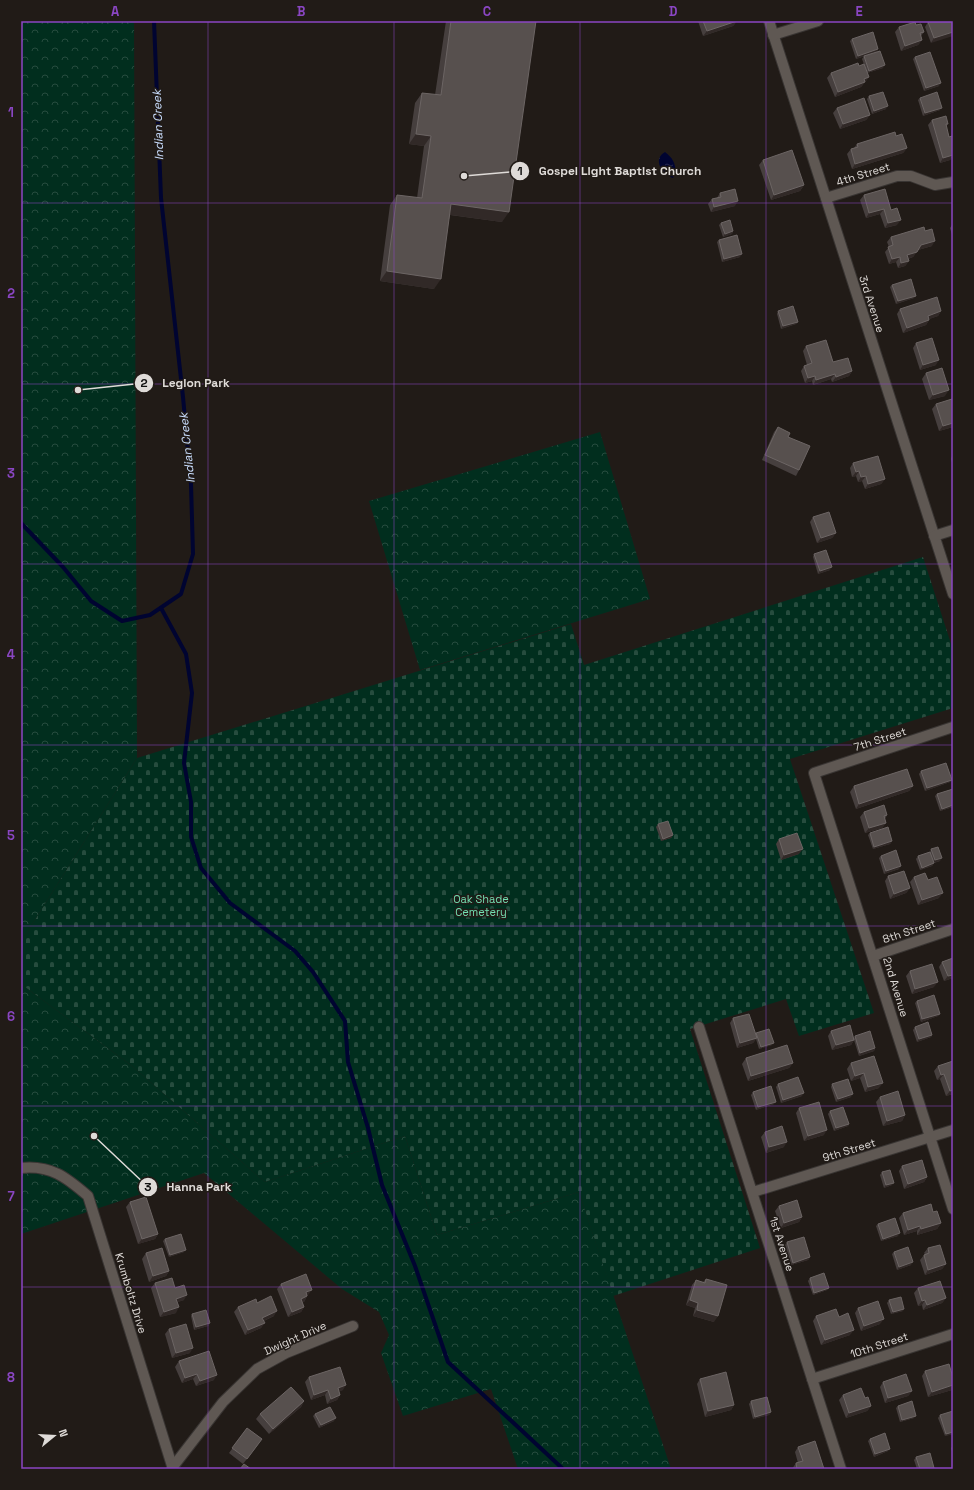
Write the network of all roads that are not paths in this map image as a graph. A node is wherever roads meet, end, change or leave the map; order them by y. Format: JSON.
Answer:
{"nodes":[{"id":1,"x":769,"y":21,"type":"edge"},
{"id":2,"x":818,"y":21,"type":"edge"},
{"id":3,"x":773,"y":35,"type":"junction"},
{"id":4,"x":953,"y":182,"type":"edge"},
{"id":5,"x":826,"y":198,"type":"junction"},
{"id":6,"x":953,"y":530,"type":"edge"},
{"id":7,"x":934,"y":536,"type":"junction"},
{"id":8,"x":953,"y":594,"type":"edge"},
{"id":9,"x":953,"y":727,"type":"edge"},
{"id":10,"x":814,"y":773,"type":"joint"},
{"id":11,"x":953,"y":930,"type":"edge"},
{"id":12,"x":873,"y":956,"type":"junction"},
{"id":13,"x":699,"y":1027,"type":"dead end"},
{"id":14,"x":953,"y":1130,"type":"edge"},
{"id":15,"x":930,"y":1138,"type":"junction"},
{"id":16,"x":21,"y":1168,"type":"edge"},
{"id":17,"x":753,"y":1192,"type":"junction"},
{"id":18,"x":953,"y":1209,"type":"edge"},
{"id":19,"x":353,"y":1326,"type":"dead end"},
{"id":20,"x":953,"y":1334,"type":"edge"},
{"id":21,"x":812,"y":1379,"type":"junction"},
{"id":22,"x":173,"y":1469,"type":"edge"},
{"id":23,"x":841,"y":1469,"type":"edge"}],
"edges":[{"from":1,"to":3,"type":"street","name":"3rd Avenue"},
{"from":2,"to":3,"type":"street"},
{"from":3,"to":5,"type":"street","name":"3rd Avenue"},
{"from":4,"to":5,"type":"street","name":"4th Street"},
{"from":5,"to":7,"type":"street","name":"3rd Avenue"},
{"from":6,"to":7,"type":"street"},
{"from":7,"to":8,"type":"street","name":"3rd Avenue"},
{"from":9,"to":10,"type":"street","name":"7th Street"},
{"from":10,"to":12,"type":"street","name":"2nd Avenue"},
{"from":11,"to":12,"type":"street","name":"8th Street"},
{"from":12,"to":15,"type":"street","name":"2nd Avenue"},
{"from":13,"to":17,"type":"street","name":"1st Avenue"},
{"from":14,"to":15,"type":"street","name":"9th Street"},
{"from":15,"to":17,"type":"street","name":"9th Street"},
{"from":15,"to":18,"type":"street","name":"2nd Avenue"},
{"from":16,"to":22,"type":"street","name":"Krumboltz Drive"},
{"from":17,"to":21,"type":"street","name":"1st Avenue"},
{"from":19,"to":22,"type":"street","name":"Dwight Drive"},
{"from":20,"to":21,"type":"street","name":"10th Street"},
{"from":21,"to":23,"type":"street","name":"1st Avenue"}]}
